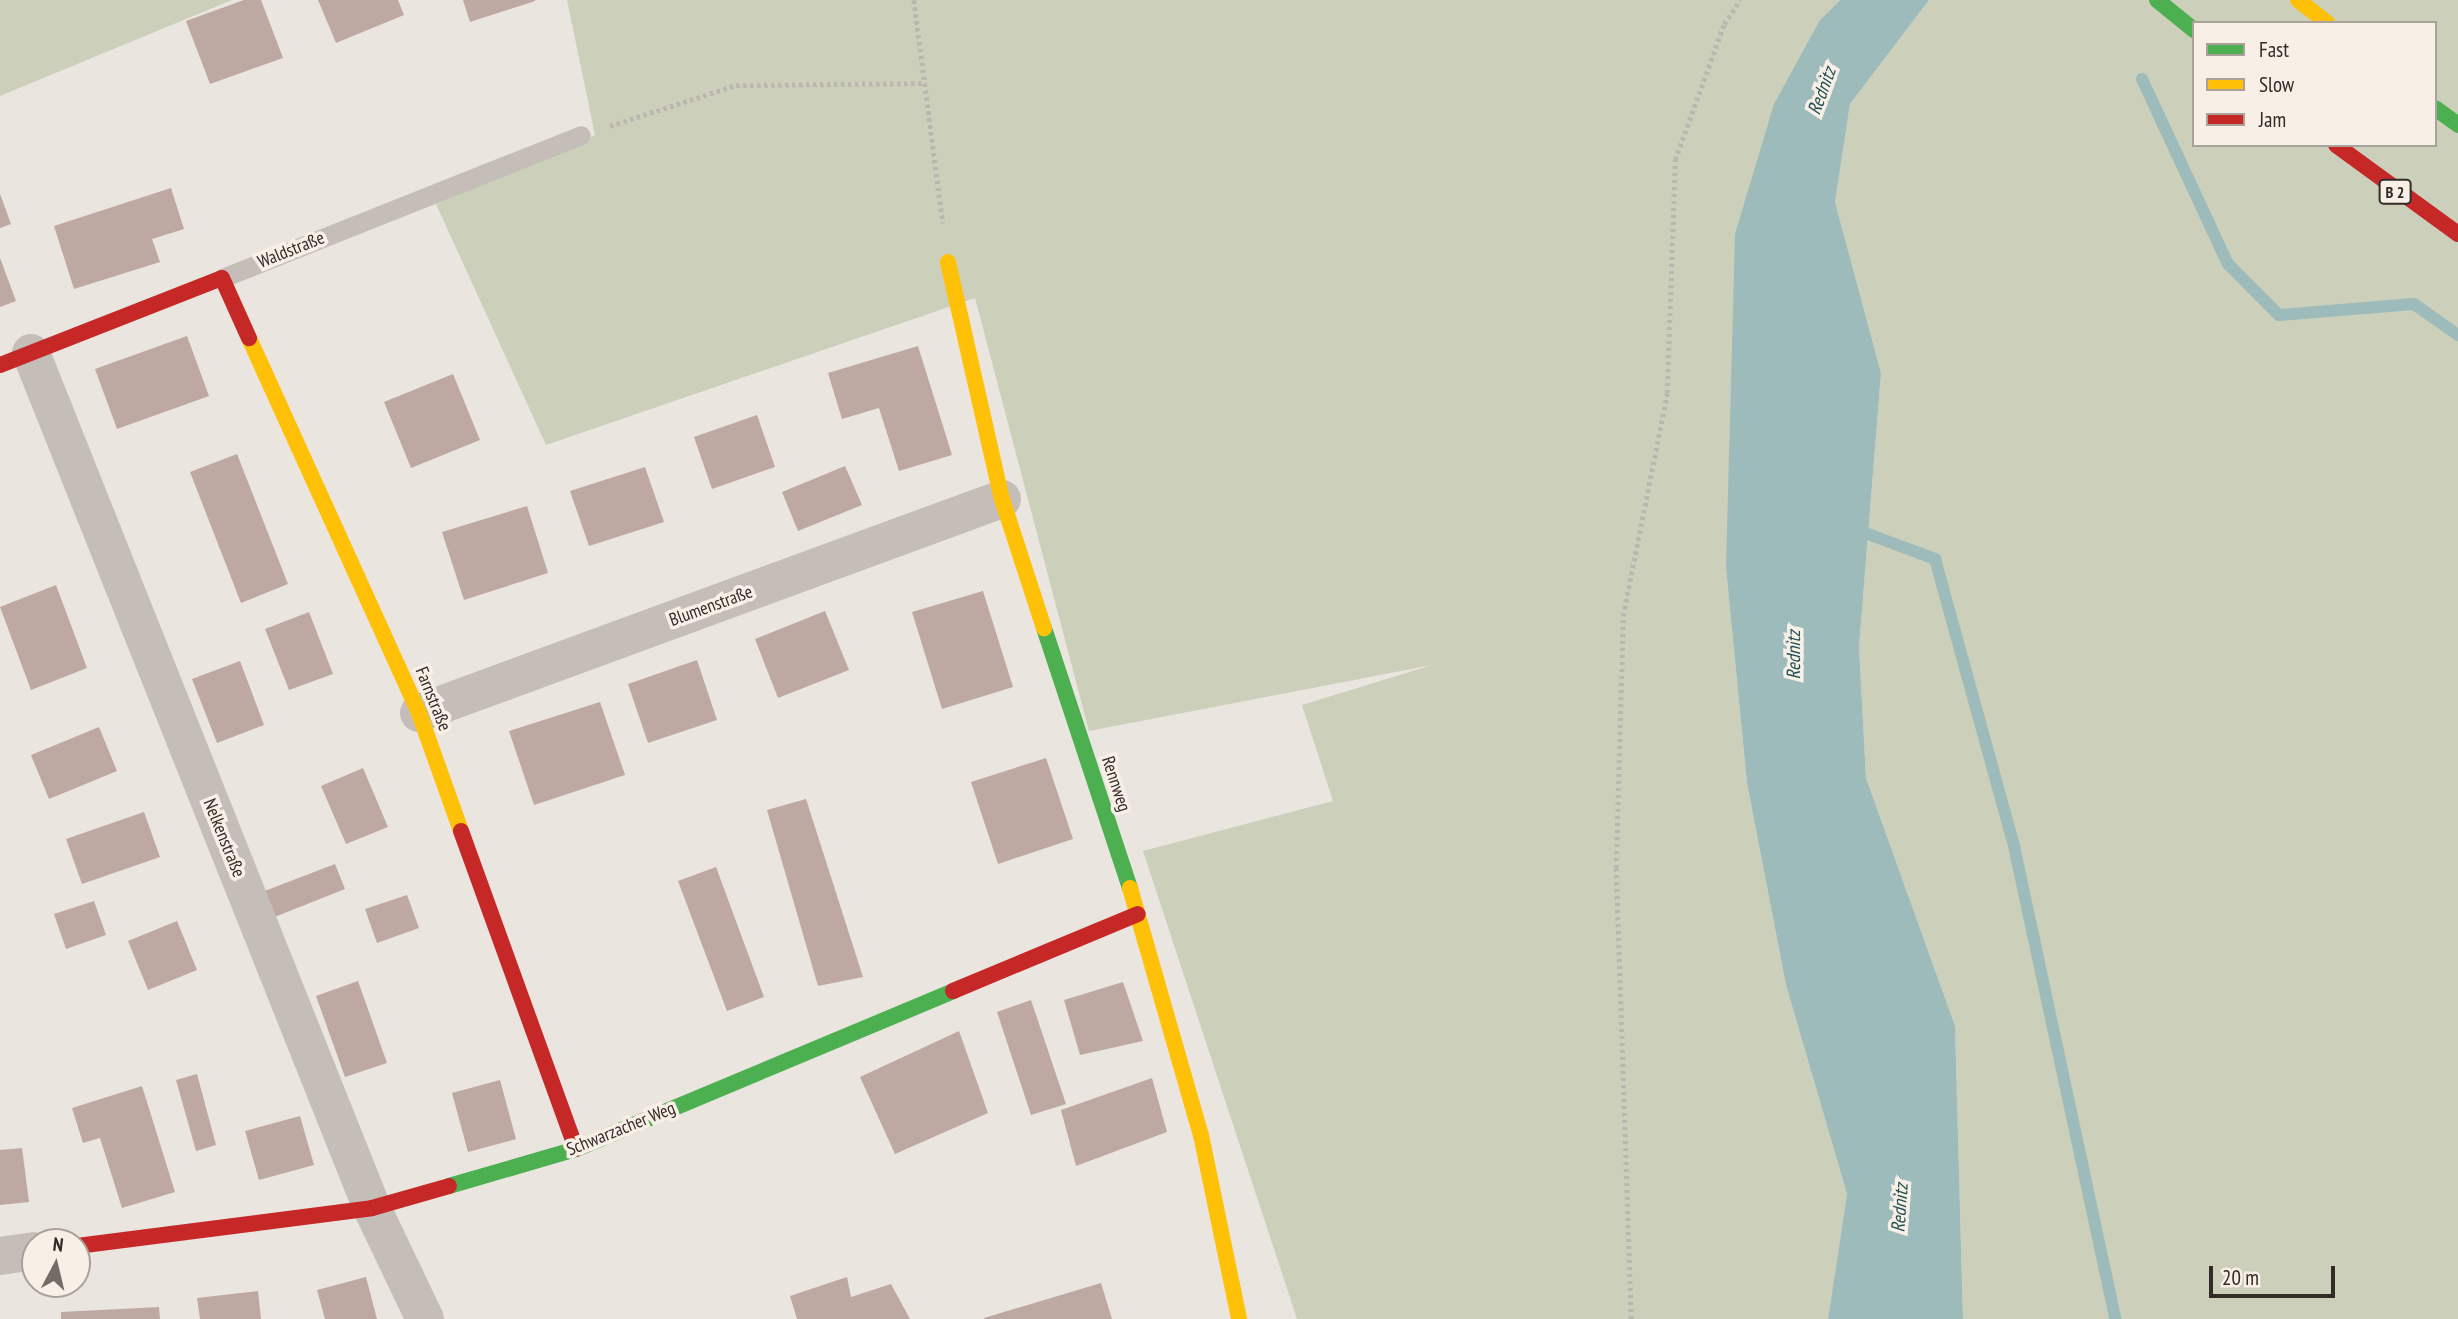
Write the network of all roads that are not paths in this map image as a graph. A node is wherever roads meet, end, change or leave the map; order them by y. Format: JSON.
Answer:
{"nodes":[{"id":1,"x":2157,"y":0,"type":"edge"},
{"id":2,"x":2298,"y":0,"type":"edge"},
{"id":3,"x":2324,"y":21,"type":"edge"},
{"id":4,"x":2192,"y":28,"type":"edge"},
{"id":5,"x":2437,"y":109,"type":"edge"},
{"id":6,"x":2458,"y":125,"type":"edge"},
{"id":7,"x":582,"y":135,"type":"road end"},
{"id":8,"x":2339,"y":147,"type":"edge"},
{"id":9,"x":2458,"y":234,"type":"edge"},
{"id":10,"x":948,"y":262,"type":"road end"},
{"id":11,"x":222,"y":278,"type":"junction"},
{"id":12,"x":15,"y":359,"type":"edge"},
{"id":13,"x":1002,"y":499,"type":"junction"},
{"id":14,"x":419,"y":713,"type":"junction"},
{"id":15,"x":1138,"y":914,"type":"junction"},
{"id":16,"x":576,"y":1149,"type":"junction"},
{"id":17,"x":372,"y":1208,"type":"junction"},
{"id":18,"x":91,"y":1244,"type":"edge"},
{"id":19,"x":21,"y":1253,"type":"edge"},
{"id":20,"x":0,"y":1256,"type":"edge"},
{"id":21,"x":425,"y":1319,"type":"edge"},
{"id":22,"x":1239,"y":1319,"type":"edge"}],
"edges":[{"from":1,"to":4,"type":"main road"},
{"from":2,"to":3,"type":"main road"},
{"from":5,"to":6,"type":"main road"},
{"from":7,"to":11,"type":"lane","name":"Waldstraße"},
{"from":8,"to":9,"type":"main road","number":"B 2"},
{"from":10,"to":13,"type":"main road","name":"Rennweg"},
{"from":11,"to":12,"type":"main road","name":"Waldstraße"},
{"from":11,"to":14,"type":"main road","name":"Farnstraße"},
{"from":12,"to":17,"type":"street","name":"Nelkenstraße"},
{"from":13,"to":14,"type":"street","name":"Blumenstraße"},
{"from":13,"to":15,"type":"main road","name":"Rennweg"},
{"from":14,"to":16,"type":"main road","name":"Farnstraße"},
{"from":15,"to":16,"type":"main road","name":"Schwarzacher Weg"},
{"from":15,"to":22,"type":"main road","name":"Rennweg"},
{"from":16,"to":17,"type":"main road","name":"Schwarzacher Weg"},
{"from":17,"to":18,"type":"main road","name":"Schwarzacher Weg"},
{"from":17,"to":21,"type":"street","name":"Nelkenstraße"},
{"from":19,"to":20,"type":"street"}]}
